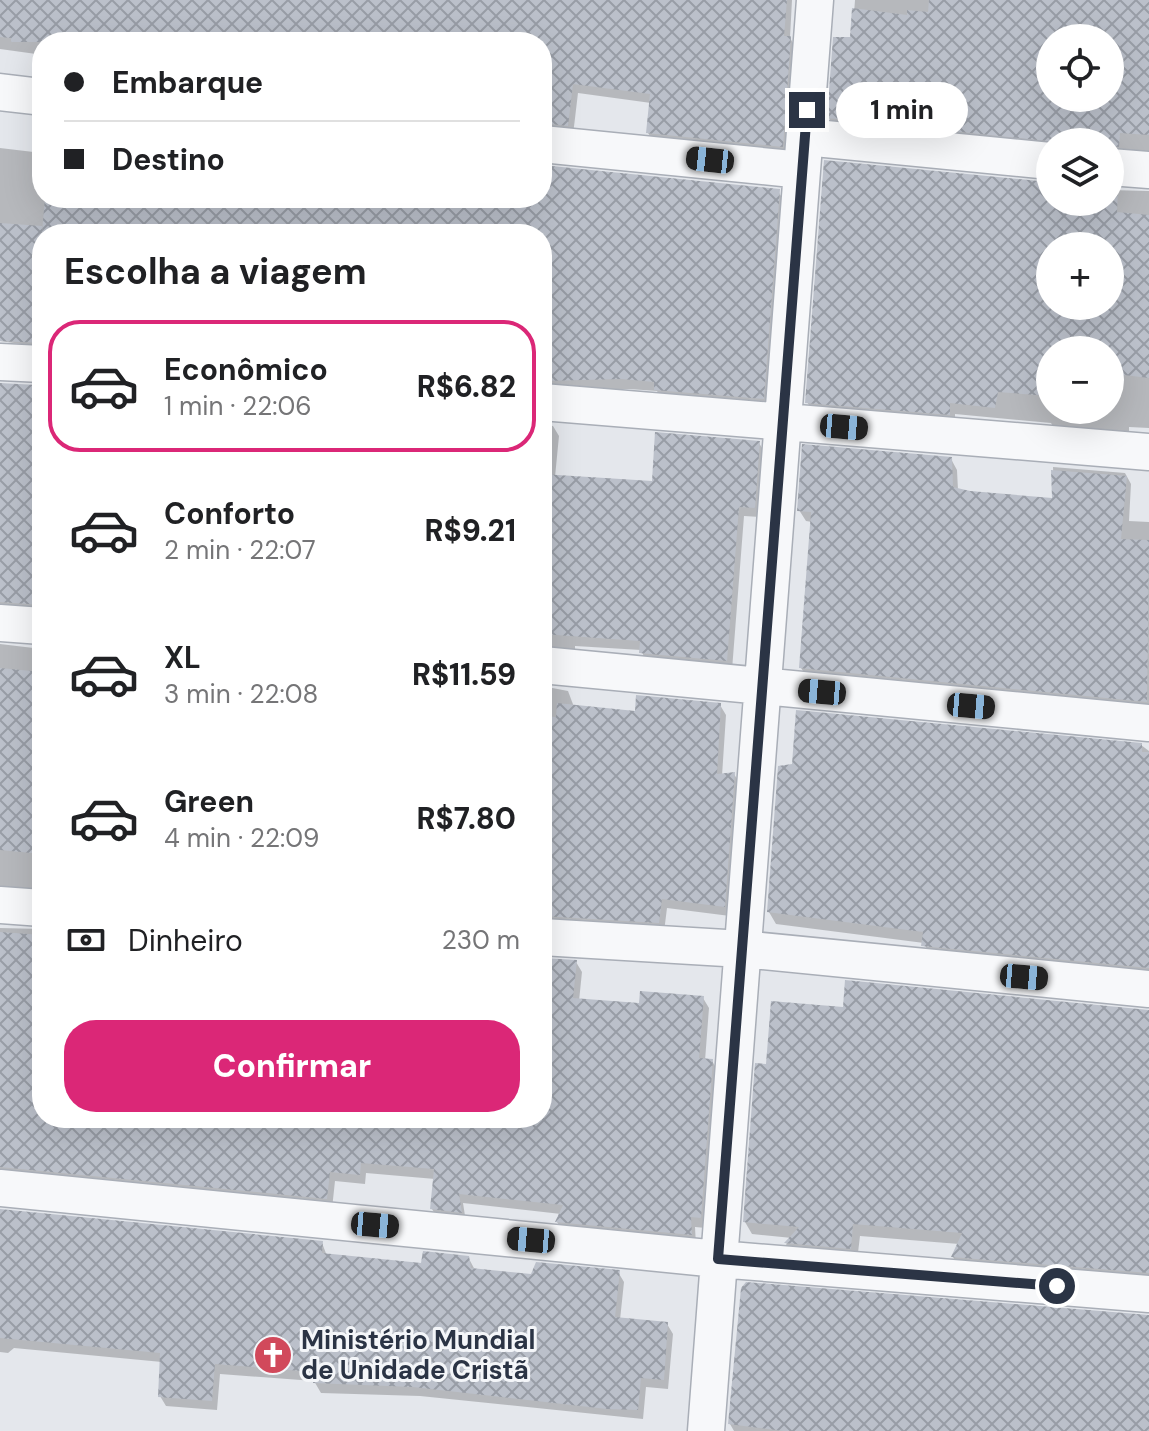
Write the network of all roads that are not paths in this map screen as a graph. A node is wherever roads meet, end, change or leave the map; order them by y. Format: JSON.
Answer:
{"nodes":[{"id":1,"x":815,"y":0,"type":"edge"},
{"id":2,"x":0,"y":92,"type":"edge"},
{"id":3,"x":32,"y":96,"type":"edge"},
{"id":4,"x":552,"y":144,"type":"edge"},
{"id":5,"x":803,"y":153,"type":"junction"},
{"id":6,"x":1036,"y":161,"type":"edge"},
{"id":7,"x":1124,"y":168,"type":"edge"},
{"id":8,"x":1149,"y":170,"type":"edge"},
{"id":9,"x":0,"y":362,"type":"edge"},
{"id":10,"x":32,"y":364,"type":"edge"},
{"id":11,"x":552,"y":403,"type":"edge"},
{"id":12,"x":783,"y":422,"type":"junction"},
{"id":13,"x":1149,"y":452,"type":"edge"},
{"id":14,"x":0,"y":623,"type":"edge"},
{"id":15,"x":32,"y":625,"type":"edge"},
{"id":16,"x":552,"y":666,"type":"edge"},
{"id":17,"x":763,"y":686,"type":"junction"},
{"id":18,"x":1149,"y":723,"type":"edge"},
{"id":19,"x":0,"y":905,"type":"edge"},
{"id":20,"x":32,"y":907,"type":"edge"},
{"id":21,"x":552,"y":938,"type":"edge"},
{"id":22,"x":742,"y":949,"type":"junction"},
{"id":23,"x":1149,"y":989,"type":"edge"},
{"id":24,"x":0,"y":1188,"type":"edge"},
{"id":25,"x":718,"y":1259,"type":"junction"},
{"id":26,"x":1149,"y":1294,"type":"edge"},
{"id":27,"x":706,"y":1431,"type":"edge"}],
"edges":[{"from":1,"to":5,"type":"street"},
{"from":2,"to":3,"type":"street"},
{"from":4,"to":5,"type":"street"},
{"from":5,"to":6,"type":"street"},
{"from":5,"to":12,"type":"street"},
{"from":7,"to":8,"type":"street"},
{"from":9,"to":10,"type":"street"},
{"from":11,"to":12,"type":"street"},
{"from":12,"to":13,"type":"street"},
{"from":12,"to":17,"type":"street"},
{"from":14,"to":15,"type":"street"},
{"from":16,"to":17,"type":"street"},
{"from":17,"to":18,"type":"street"},
{"from":17,"to":22,"type":"street"},
{"from":19,"to":20,"type":"street"},
{"from":21,"to":22,"type":"street"},
{"from":22,"to":23,"type":"street"},
{"from":22,"to":25,"type":"street"},
{"from":24,"to":25,"type":"street"},
{"from":25,"to":26,"type":"street"},
{"from":25,"to":27,"type":"street"}]}
